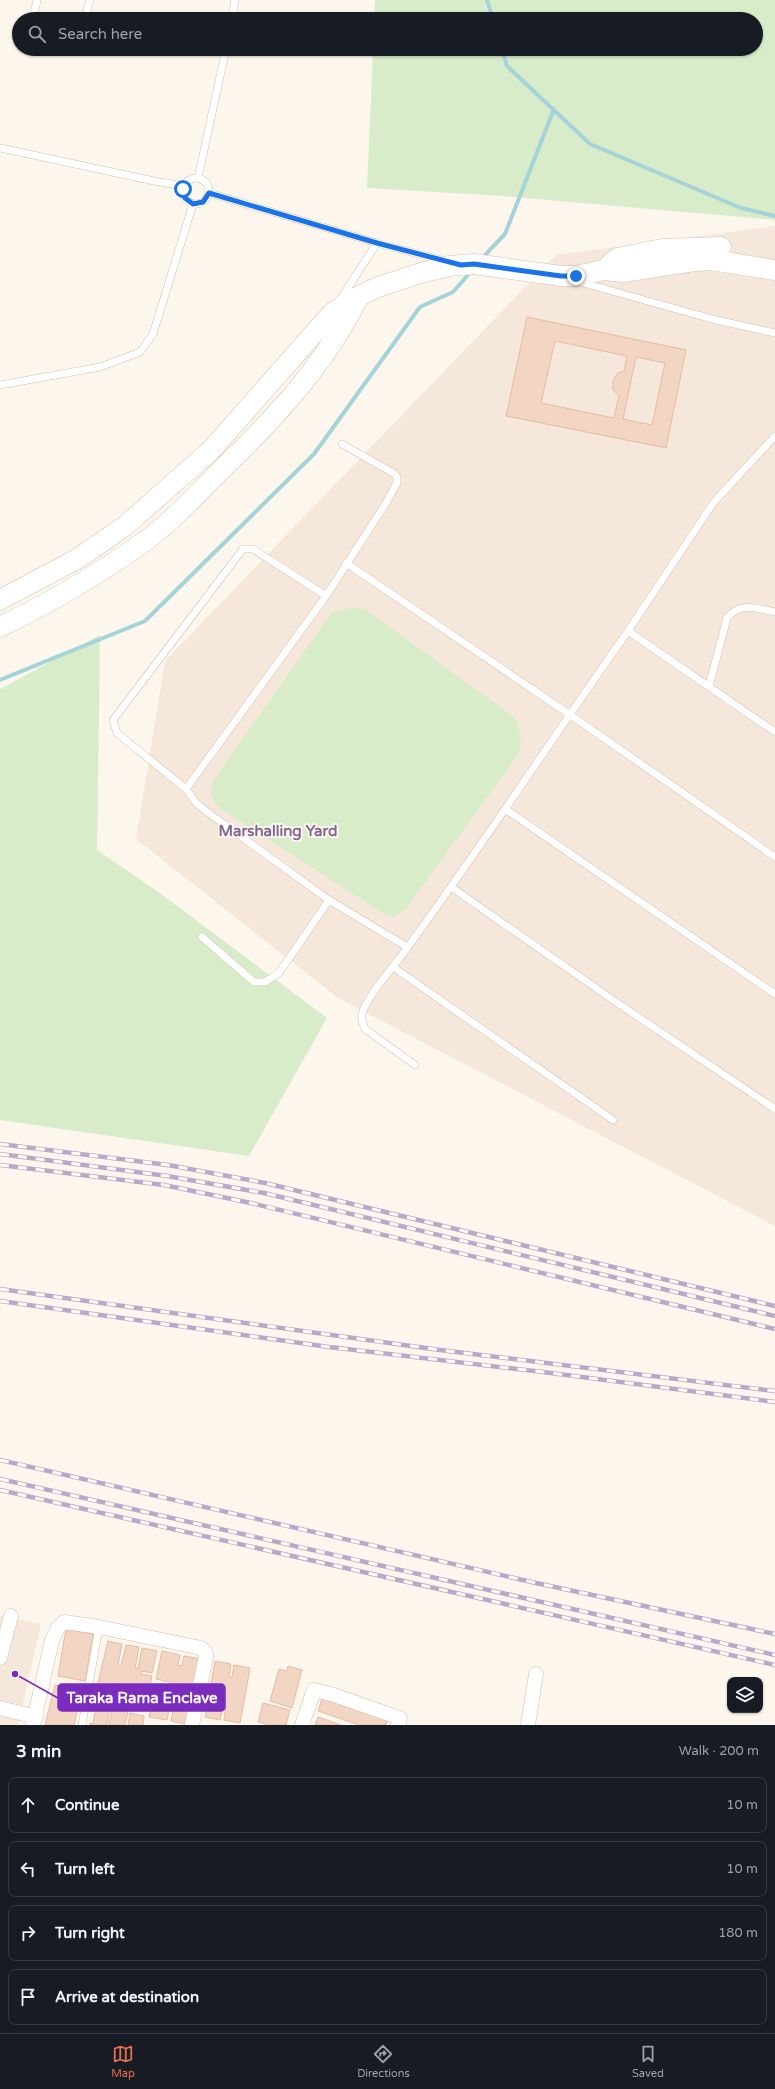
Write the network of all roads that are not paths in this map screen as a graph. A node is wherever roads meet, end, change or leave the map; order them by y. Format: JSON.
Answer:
{"nodes":[{"id":1,"x":37,"y":0,"type":"edge"},
{"id":2,"x":90,"y":0,"type":"edge"},
{"id":3,"x":235,"y":0,"type":"edge"},
{"id":4,"x":34,"y":12,"type":"edge"},
{"id":5,"x":87,"y":12,"type":"edge"},
{"id":6,"x":233,"y":12,"type":"edge"},
{"id":7,"x":224,"y":56,"type":"edge"},
{"id":8,"x":0,"y":148,"type":"edge"},
{"id":9,"x":198,"y":178,"type":"junction"},
{"id":10,"x":184,"y":186,"type":"junction"},
{"id":11,"x":209,"y":193,"type":"junction"},
{"id":12,"x":193,"y":204,"type":"junction"},
{"id":13,"x":377,"y":243,"type":"junction"},
{"id":14,"x":775,"y":257,"type":"edge"},
{"id":15,"x":461,"y":265,"type":"junction"},
{"id":16,"x":604,"y":270,"type":"junction"},
{"id":17,"x":775,"y":270,"type":"edge"},
{"id":18,"x":561,"y":276,"type":"junction"},
{"id":19,"x":358,"y":296,"type":"junction"},
{"id":20,"x":332,"y":313,"type":"junction"},
{"id":21,"x":775,"y":333,"type":"edge"},
{"id":22,"x":0,"y":385,"type":"edge"},
{"id":23,"x":775,"y":436,"type":"edge"},
{"id":24,"x":342,"y":444,"type":"dead end"},
{"id":25,"x":346,"y":563,"type":"junction"},
{"id":26,"x":326,"y":596,"type":"junction"},
{"id":27,"x":0,"y":600,"type":"edge"},
{"id":28,"x":775,"y":612,"type":"edge"},
{"id":29,"x":0,"y":627,"type":"edge"},
{"id":30,"x":628,"y":631,"type":"junction"},
{"id":31,"x":709,"y":686,"type":"junction"},
{"id":32,"x":569,"y":714,"type":"junction"},
{"id":33,"x":775,"y":732,"type":"edge"},
{"id":34,"x":186,"y":789,"type":"junction"},
{"id":35,"x":505,"y":809,"type":"junction"},
{"id":36,"x":775,"y":857,"type":"edge"},
{"id":37,"x":451,"y":887,"type":"junction"},
{"id":38,"x":329,"y":900,"type":"junction"},
{"id":39,"x":202,"y":937,"type":"dead end"},
{"id":40,"x":407,"y":947,"type":"junction"},
{"id":41,"x":393,"y":967,"type":"junction"},
{"id":42,"x":775,"y":994,"type":"edge"},
{"id":43,"x":415,"y":1065,"type":"dead end"},
{"id":44,"x":775,"y":1109,"type":"edge"},
{"id":45,"x":612,"y":1120,"type":"dead end"},
{"id":46,"x":11,"y":1616,"type":"dead end"},
{"id":47,"x":99,"y":1627,"type":"junction"},
{"id":48,"x":0,"y":1658,"type":"edge"},
{"id":49,"x":536,"y":1674,"type":"dead end"},
{"id":50,"x":0,"y":1708,"type":"edge"},
{"id":51,"x":34,"y":1721,"type":"edge"},
{"id":52,"x":82,"y":1725,"type":"edge"},
{"id":53,"x":192,"y":1725,"type":"edge"},
{"id":54,"x":302,"y":1725,"type":"edge"},
{"id":55,"x":398,"y":1725,"type":"edge"},
{"id":56,"x":528,"y":1725,"type":"edge"}],
"edges":[{"from":1,"to":4,"type":"lane"},
{"from":2,"to":5,"type":"lane"},
{"from":3,"to":6,"type":"lane"},
{"from":7,"to":9,"type":"lane"},
{"from":8,"to":10,"type":"lane"},
{"from":9,"to":10,"type":"lane"},
{"from":9,"to":11,"type":"lane"},
{"from":10,"to":12,"type":"lane"},
{"from":11,"to":12,"type":"lane"},
{"from":11,"to":13,"type":"lane"},
{"from":12,"to":22,"type":"lane"},
{"from":13,"to":15,"type":"lane"},
{"from":13,"to":20,"type":"lane"},
{"from":14,"to":16,"type":"street"},
{"from":15,"to":18,"type":"street"},
{"from":15,"to":19,"type":"street"},
{"from":16,"to":17,"type":"street"},
{"from":16,"to":18,"type":"street"},
{"from":18,"to":21,"type":"lane"},
{"from":19,"to":20,"type":"street"},
{"from":19,"to":29,"type":"street"},
{"from":20,"to":27,"type":"street"},
{"from":23,"to":30,"type":"lane"},
{"from":24,"to":25,"type":"lane"},
{"from":25,"to":26,"type":"lane"},
{"from":25,"to":32,"type":"lane"},
{"from":26,"to":34,"type":"lane"},
{"from":26,"to":34,"type":"lane"},
{"from":28,"to":31,"type":"lane"},
{"from":30,"to":31,"type":"lane"},
{"from":30,"to":32,"type":"lane"},
{"from":31,"to":33,"type":"lane"},
{"from":32,"to":35,"type":"lane"},
{"from":32,"to":36,"type":"lane"},
{"from":34,"to":38,"type":"lane"},
{"from":35,"to":37,"type":"lane"},
{"from":35,"to":42,"type":"lane"},
{"from":37,"to":40,"type":"lane"},
{"from":37,"to":44,"type":"lane"},
{"from":38,"to":39,"type":"lane"},
{"from":38,"to":40,"type":"lane"},
{"from":40,"to":41,"type":"lane"},
{"from":41,"to":43,"type":"lane"},
{"from":41,"to":45,"type":"lane"},
{"from":46,"to":48,"type":"street"},
{"from":47,"to":51,"type":"street"},
{"from":47,"to":52,"type":"lane"},
{"from":47,"to":53,"type":"street"},
{"from":49,"to":56,"type":"street"},
{"from":50,"to":51,"type":"street"},
{"from":54,"to":55,"type":"street"}]}
